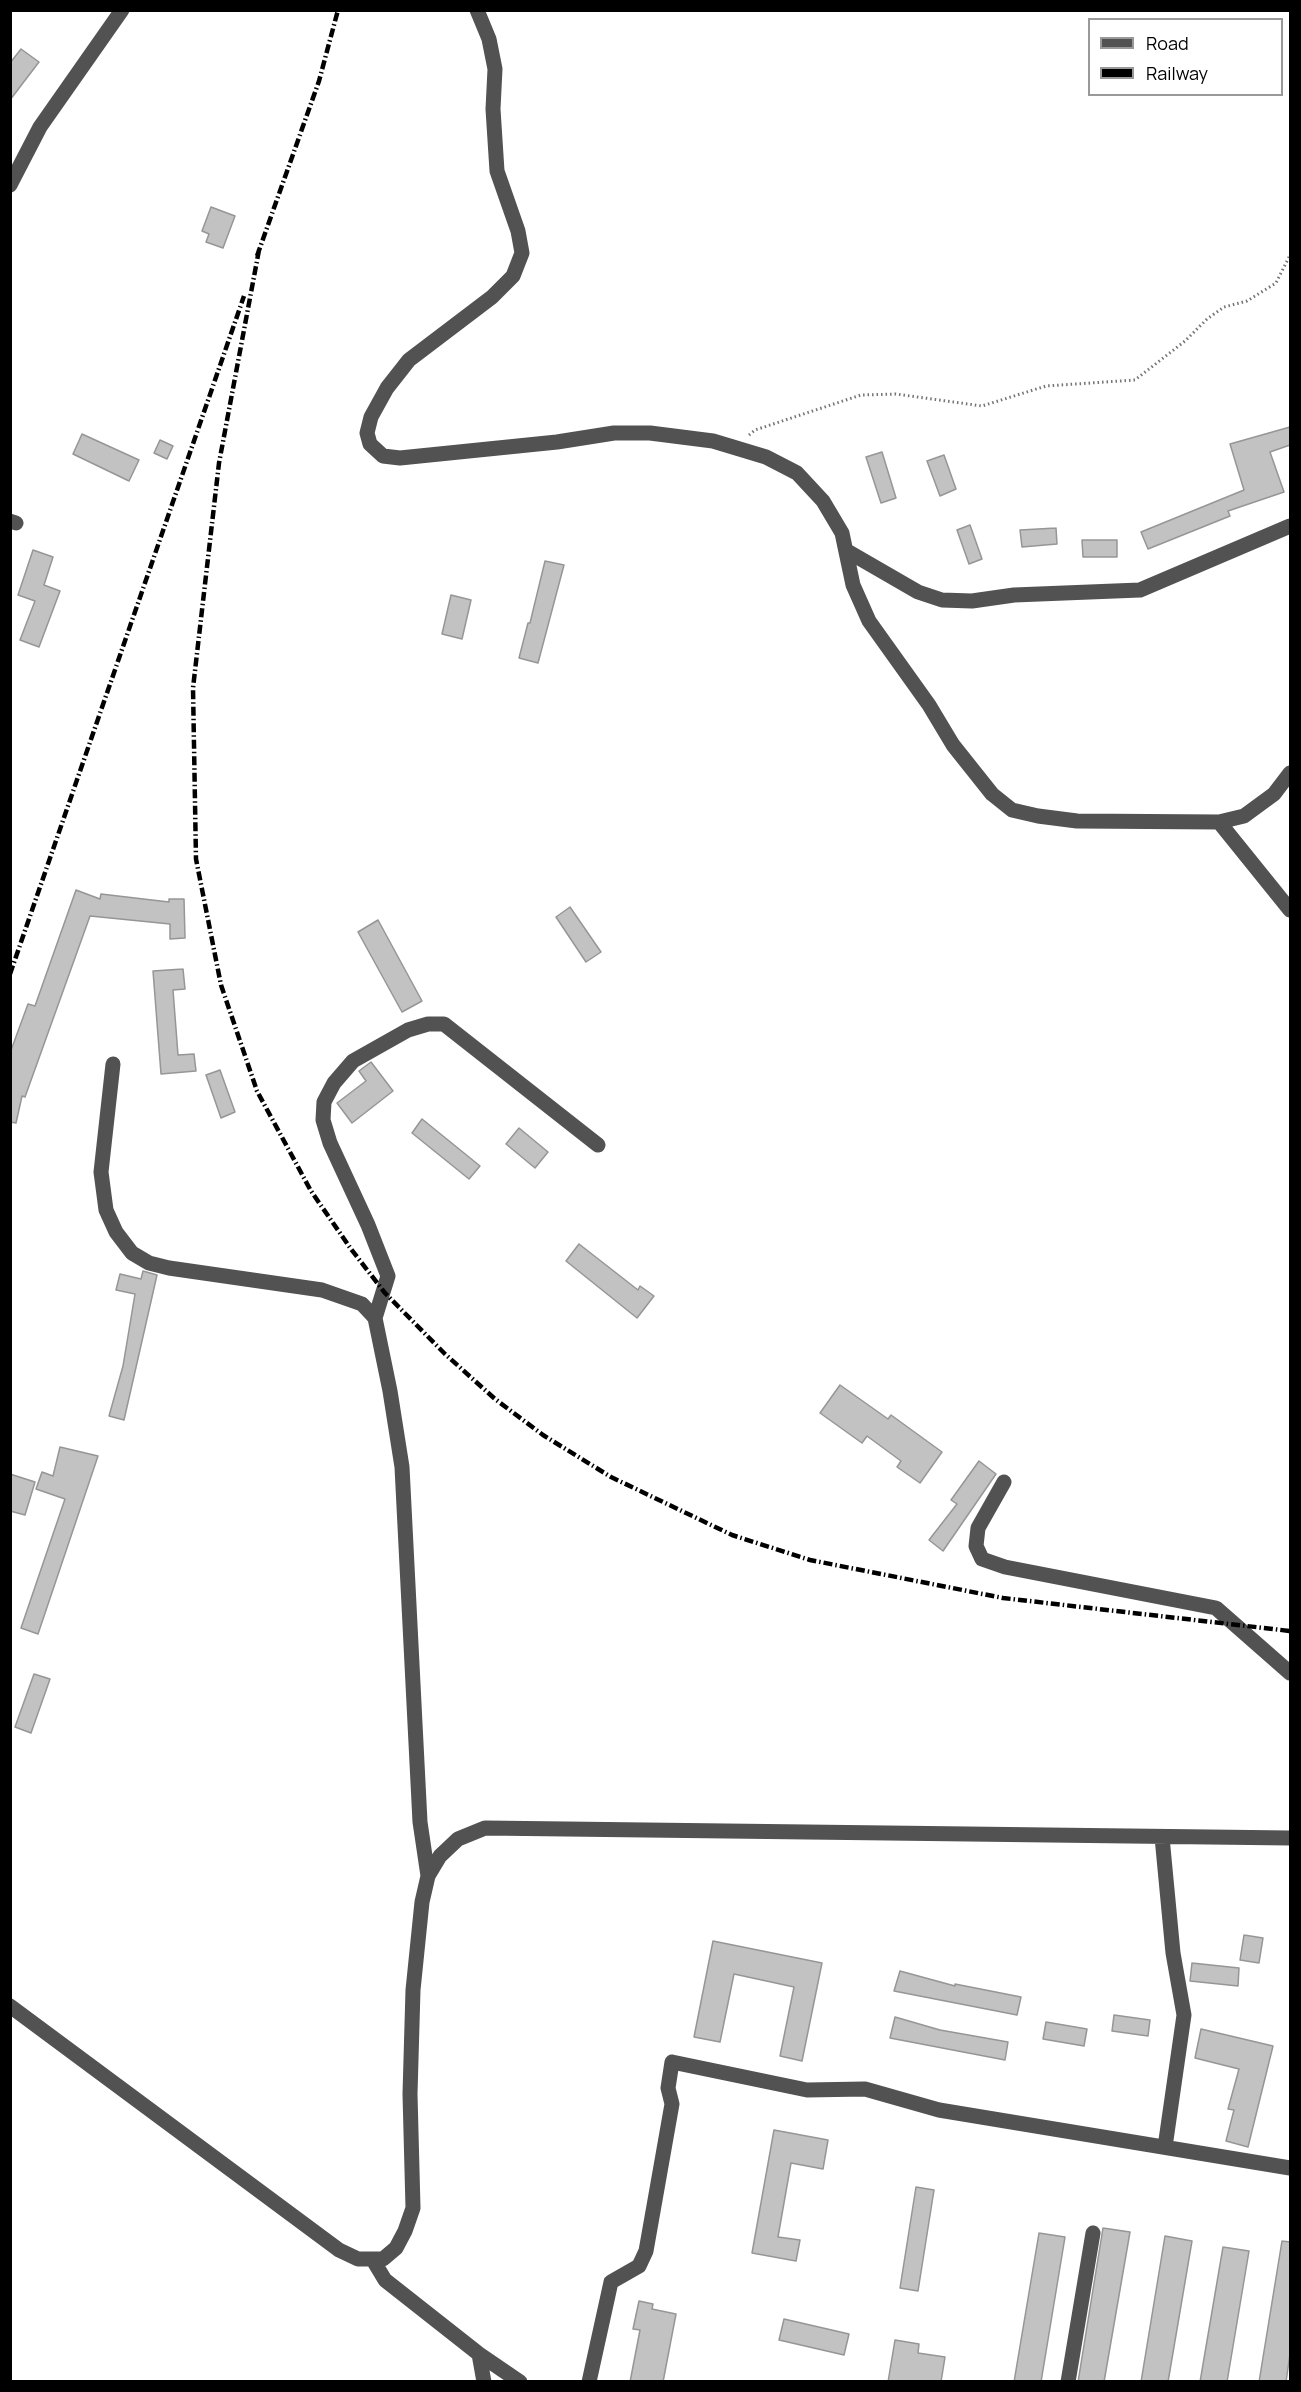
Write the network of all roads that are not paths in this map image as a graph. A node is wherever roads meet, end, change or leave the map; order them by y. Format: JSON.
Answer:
{"nodes":[{"id":1,"x":122,"y":10,"type":"edge"},
{"id":2,"x":477,"y":10,"type":"edge"},
{"id":3,"x":10,"y":185,"type":"edge"},
{"id":4,"x":1290,"y":526,"type":"edge"},
{"id":5,"x":847,"y":551,"type":"junction"},
{"id":6,"x":1290,"y":773,"type":"edge"},
{"id":7,"x":1219,"y":822,"type":"junction"},
{"id":8,"x":1290,"y":910,"type":"edge"},
{"id":9,"x":113,"y":1064,"type":"dead end"},
{"id":10,"x":598,"y":1145,"type":"dead end"},
{"id":11,"x":375,"y":1318,"type":"junction"},
{"id":12,"x":1004,"y":1482,"type":"dead end"},
{"id":13,"x":1290,"y":1673,"type":"edge"},
{"id":14,"x":1162,"y":1836,"type":"junction"},
{"id":15,"x":1290,"y":1838,"type":"edge"},
{"id":16,"x":428,"y":1876,"type":"junction"},
{"id":17,"x":10,"y":2006,"type":"edge"},
{"id":18,"x":1166,"y":2147,"type":"junction"},
{"id":19,"x":1290,"y":2168,"type":"edge"},
{"id":20,"x":1093,"y":2233,"type":"dead end"},
{"id":21,"x":373,"y":2260,"type":"junction"},
{"id":22,"x":479,"y":2354,"type":"junction"},
{"id":23,"x":484,"y":2382,"type":"edge"},
{"id":24,"x":520,"y":2382,"type":"edge"},
{"id":25,"x":589,"y":2382,"type":"edge"},
{"id":26,"x":1068,"y":2382,"type":"edge"}],
"edges":[{"from":1,"to":3,"type":"street"},
{"from":2,"to":5,"type":"street"},
{"from":4,"to":5,"type":"street"},
{"from":5,"to":7,"type":"street"},
{"from":6,"to":7,"type":"street"},
{"from":7,"to":8,"type":"street"},
{"from":9,"to":11,"type":"street"},
{"from":10,"to":11,"type":"street"},
{"from":11,"to":16,"type":"street"},
{"from":12,"to":13,"type":"street"},
{"from":14,"to":15,"type":"street"},
{"from":14,"to":16,"type":"street"},
{"from":14,"to":18,"type":"street"},
{"from":16,"to":21,"type":"street"},
{"from":17,"to":21,"type":"street"},
{"from":18,"to":19,"type":"street"},
{"from":18,"to":25,"type":"street"},
{"from":20,"to":26,"type":"street"},
{"from":21,"to":22,"type":"street"},
{"from":22,"to":23,"type":"street"},
{"from":22,"to":24,"type":"street"}]}
